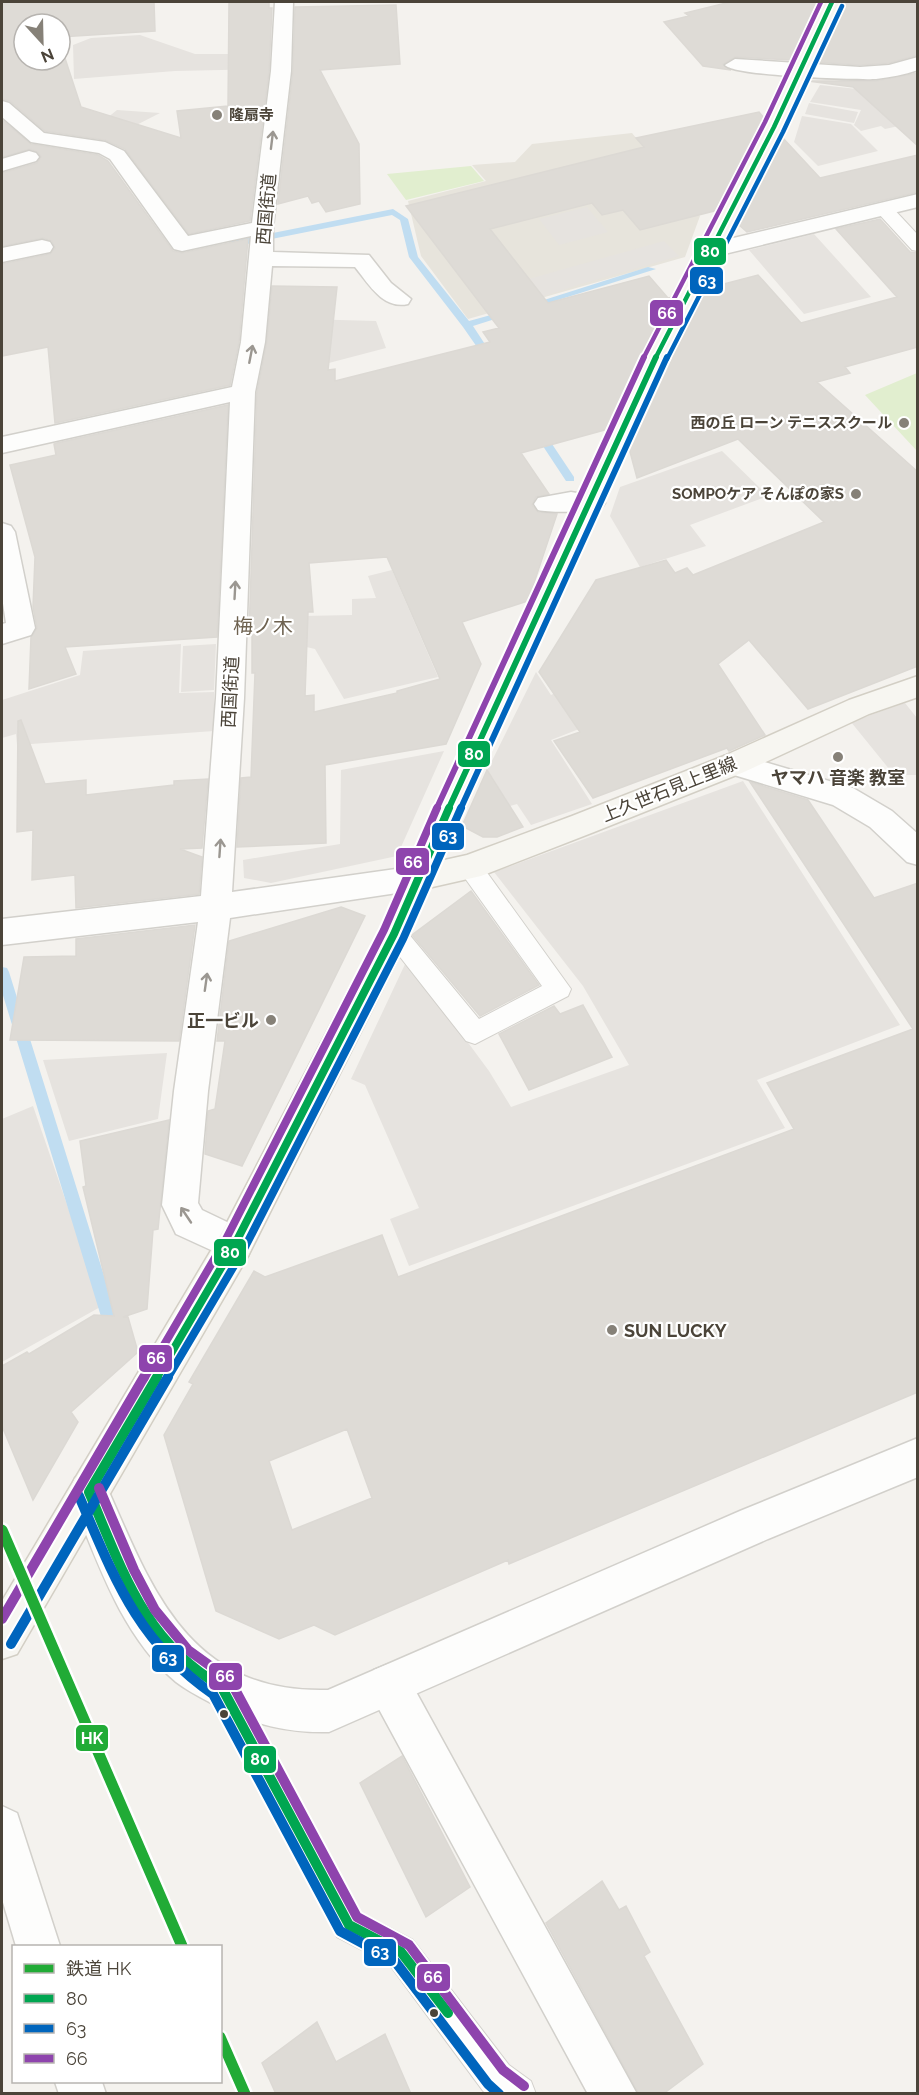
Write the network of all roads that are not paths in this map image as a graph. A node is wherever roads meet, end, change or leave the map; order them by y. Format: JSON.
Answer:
{"nodes":[{"id":1,"x":284,"y":2,"type":"edge"},
{"id":2,"x":832,"y":2,"type":"edge"},
{"id":3,"x":918,"y":63,"type":"edge"},
{"id":4,"x":735,"y":65,"type":"dead end"},
{"id":5,"x":800,"y":70,"type":"junction"},
{"id":6,"x":2,"y":107,"type":"edge"},
{"id":7,"x":29,"y":157,"type":"dead end"},
{"id":8,"x":2,"y":165,"type":"edge"},
{"id":9,"x":918,"y":200,"type":"edge"},
{"id":10,"x":884,"y":209,"type":"junction"},
{"id":11,"x":262,"y":227,"type":"junction"},
{"id":12,"x":918,"y":246,"type":"edge"},
{"id":13,"x":42,"y":247,"type":"dead end"},
{"id":14,"x":712,"y":250,"type":"junction"},
{"id":15,"x":2,"y":255,"type":"edge"},
{"id":16,"x":262,"y":259,"type":"junction"},
{"id":17,"x":400,"y":299,"type":"dead end"},
{"id":18,"x":243,"y":392,"type":"junction"},
{"id":19,"x":2,"y":445,"type":"edge"},
{"id":20,"x":592,"y":503,"type":"junction"},
{"id":21,"x":547,"y":504,"type":"dead end"},
{"id":22,"x":2,"y":532,"type":"edge"},
{"id":23,"x":2,"y":634,"type":"edge"},
{"id":24,"x":918,"y":686,"type":"edge"},
{"id":25,"x":734,"y":764,"type":"junction"},
{"id":26,"x":918,"y":853,"type":"edge"},
{"id":27,"x":470,"y":867,"type":"junction"},
{"id":28,"x":417,"y":878,"type":"junction"},
{"id":29,"x":216,"y":906,"type":"junction"},
{"id":30,"x":2,"y":932,"type":"edge"},
{"id":31,"x":394,"y":934,"type":"junction"},
{"id":32,"x":236,"y":1244,"type":"junction"},
{"id":33,"x":918,"y":1457,"type":"edge"},
{"id":34,"x":89,"y":1491,"type":"junction"},
{"id":35,"x":2,"y":1639,"type":"edge"},
{"id":36,"x":389,"y":1685,"type":"junction"},
{"id":37,"x":221,"y":1686,"type":"junction"},
{"id":38,"x":2,"y":1828,"type":"edge"},
{"id":39,"x":37,"y":1945,"type":"edge"},
{"id":40,"x":518,"y":2094,"type":"edge"},
{"id":41,"x":614,"y":2094,"type":"edge"}],
"edges":[{"from":11,"to":1,"type":"street","name":"西国街道","one_way":true},
{"from":2,"to":5,"type":"main road"},
{"from":3,"to":5,"type":"street"},
{"from":4,"to":5,"type":"street"},
{"from":5,"to":14,"type":"main road"},
{"from":6,"to":11,"type":"street"},
{"from":7,"to":8,"type":"street"},
{"from":9,"to":10,"type":"street"},
{"from":10,"to":12,"type":"lane"},
{"from":10,"to":14,"type":"street"},
{"from":11,"to":16,"type":"street","name":"西国街道"},
{"from":13,"to":15,"type":"street"},
{"from":14,"to":20,"type":"main road"},
{"from":16,"to":17,"type":"street"},
{"from":18,"to":16,"type":"street","name":"西国街道","one_way":true},
{"from":18,"to":19,"type":"street"},
{"from":29,"to":18,"type":"street","name":"西国街道","one_way":true},
{"from":20,"to":21,"type":"street"},
{"from":20,"to":28,"type":"main road"},
{"from":22,"to":23,"type":"street"},
{"from":24,"to":25,"type":"main road","name":"上久世石見上里線"},
{"from":25,"to":26,"type":"street"},
{"from":25,"to":27,"type":"main road","name":"上久世石見上里線"},
{"from":27,"to":28,"type":"main road","name":"上久世石見上里線"},
{"from":27,"to":31,"type":"lane"},
{"from":28,"to":29,"type":"street"},
{"from":28,"to":31,"type":"main road"},
{"from":29,"to":30,"type":"street"},
{"from":32,"to":29,"type":"street","name":"西国街道","one_way":true},
{"from":31,"to":32,"type":"main road"},
{"from":32,"to":34,"type":"main road"},
{"from":33,"to":36,"type":"street"},
{"from":34,"to":35,"type":"main road"},
{"from":34,"to":37,"type":"street"},
{"from":36,"to":37,"type":"street"},
{"from":36,"to":41,"type":"street"},
{"from":37,"to":40,"type":"lane"},
{"from":38,"to":39,"type":"street"}]}
